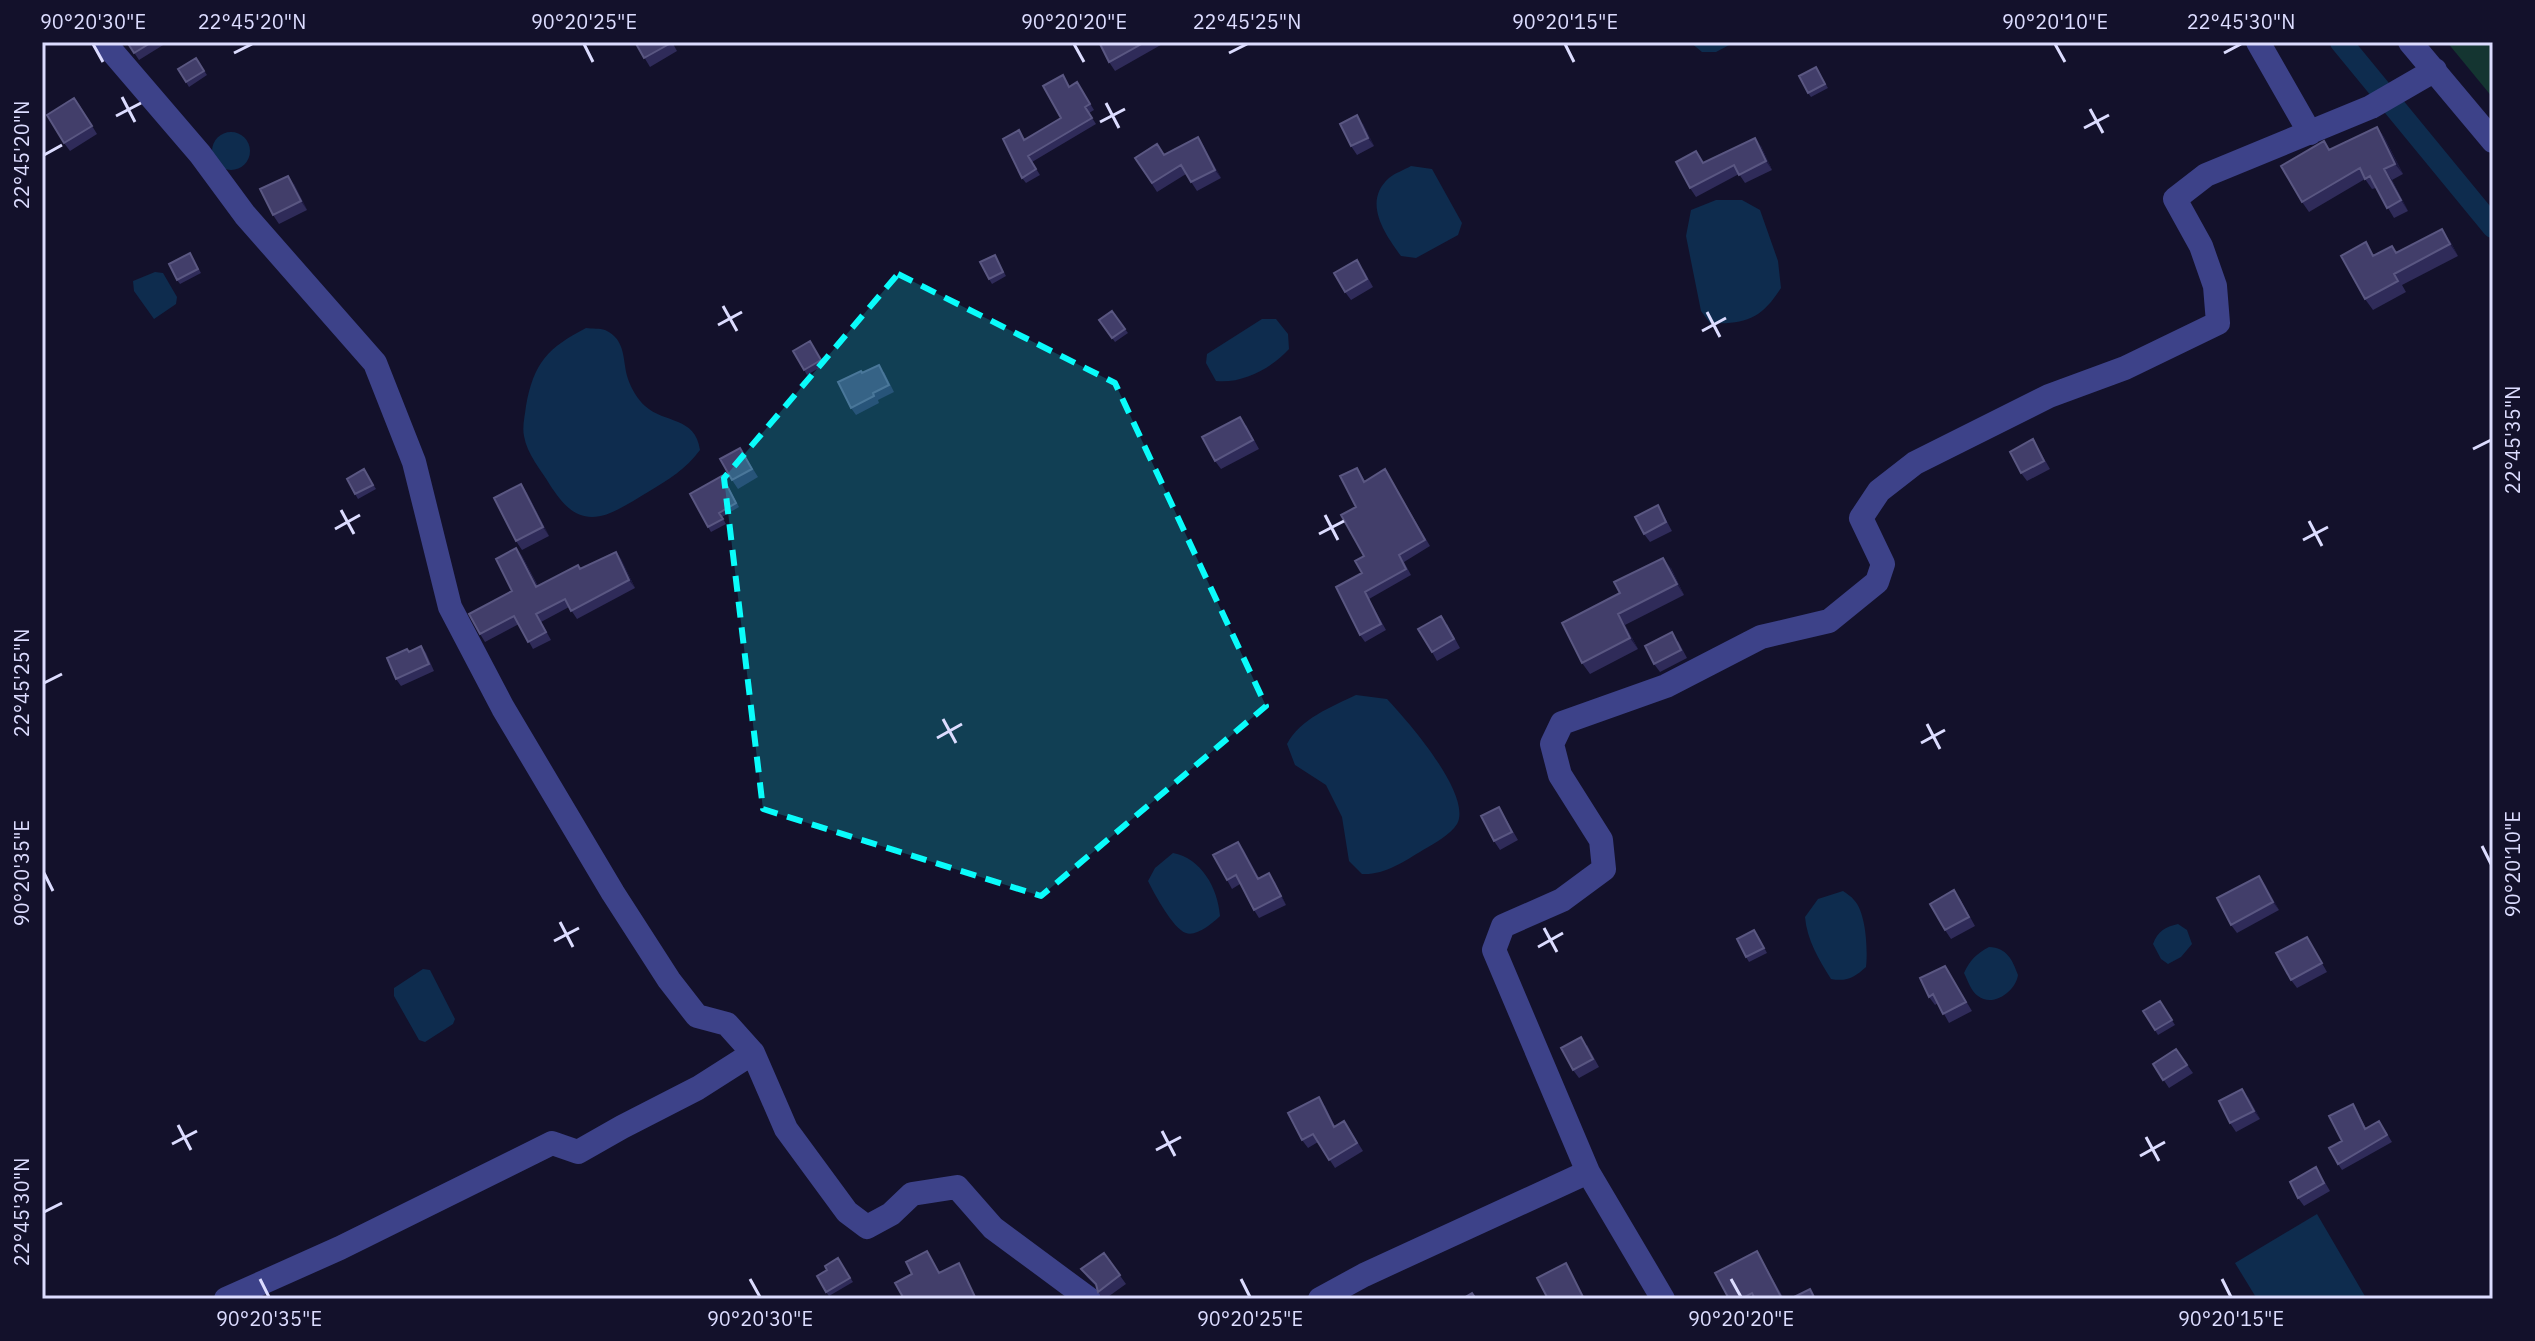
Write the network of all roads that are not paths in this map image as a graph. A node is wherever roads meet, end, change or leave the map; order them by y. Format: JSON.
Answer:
{"nodes":[{"id":1,"x":104,"y":42,"type":"edge"},
{"id":2,"x":2258,"y":42,"type":"edge"},
{"id":3,"x":2410,"y":42,"type":"edge"},
{"id":4,"x":2435,"y":70,"type":"junction"},
{"id":5,"x":2310,"y":133,"type":"junction"},
{"id":6,"x":2493,"y":141,"type":"edge"},
{"id":7,"x":753,"y":1053,"type":"junction"},
{"id":8,"x":1588,"y":1172,"type":"junction"},
{"id":9,"x":226,"y":1299,"type":"edge"},
{"id":10,"x":1089,"y":1299,"type":"edge"},
{"id":11,"x":1320,"y":1299,"type":"edge"},
{"id":12,"x":1663,"y":1299,"type":"edge"}],
"edges":[{"from":1,"to":7,"type":"street"},
{"from":2,"to":5,"type":"street"},
{"from":3,"to":4,"type":"street"},
{"from":4,"to":5,"type":"street"},
{"from":4,"to":6,"type":"street"},
{"from":5,"to":8,"type":"street"},
{"from":7,"to":9,"type":"street"},
{"from":7,"to":10,"type":"street"},
{"from":8,"to":11,"type":"street"},
{"from":8,"to":12,"type":"street"}]}
